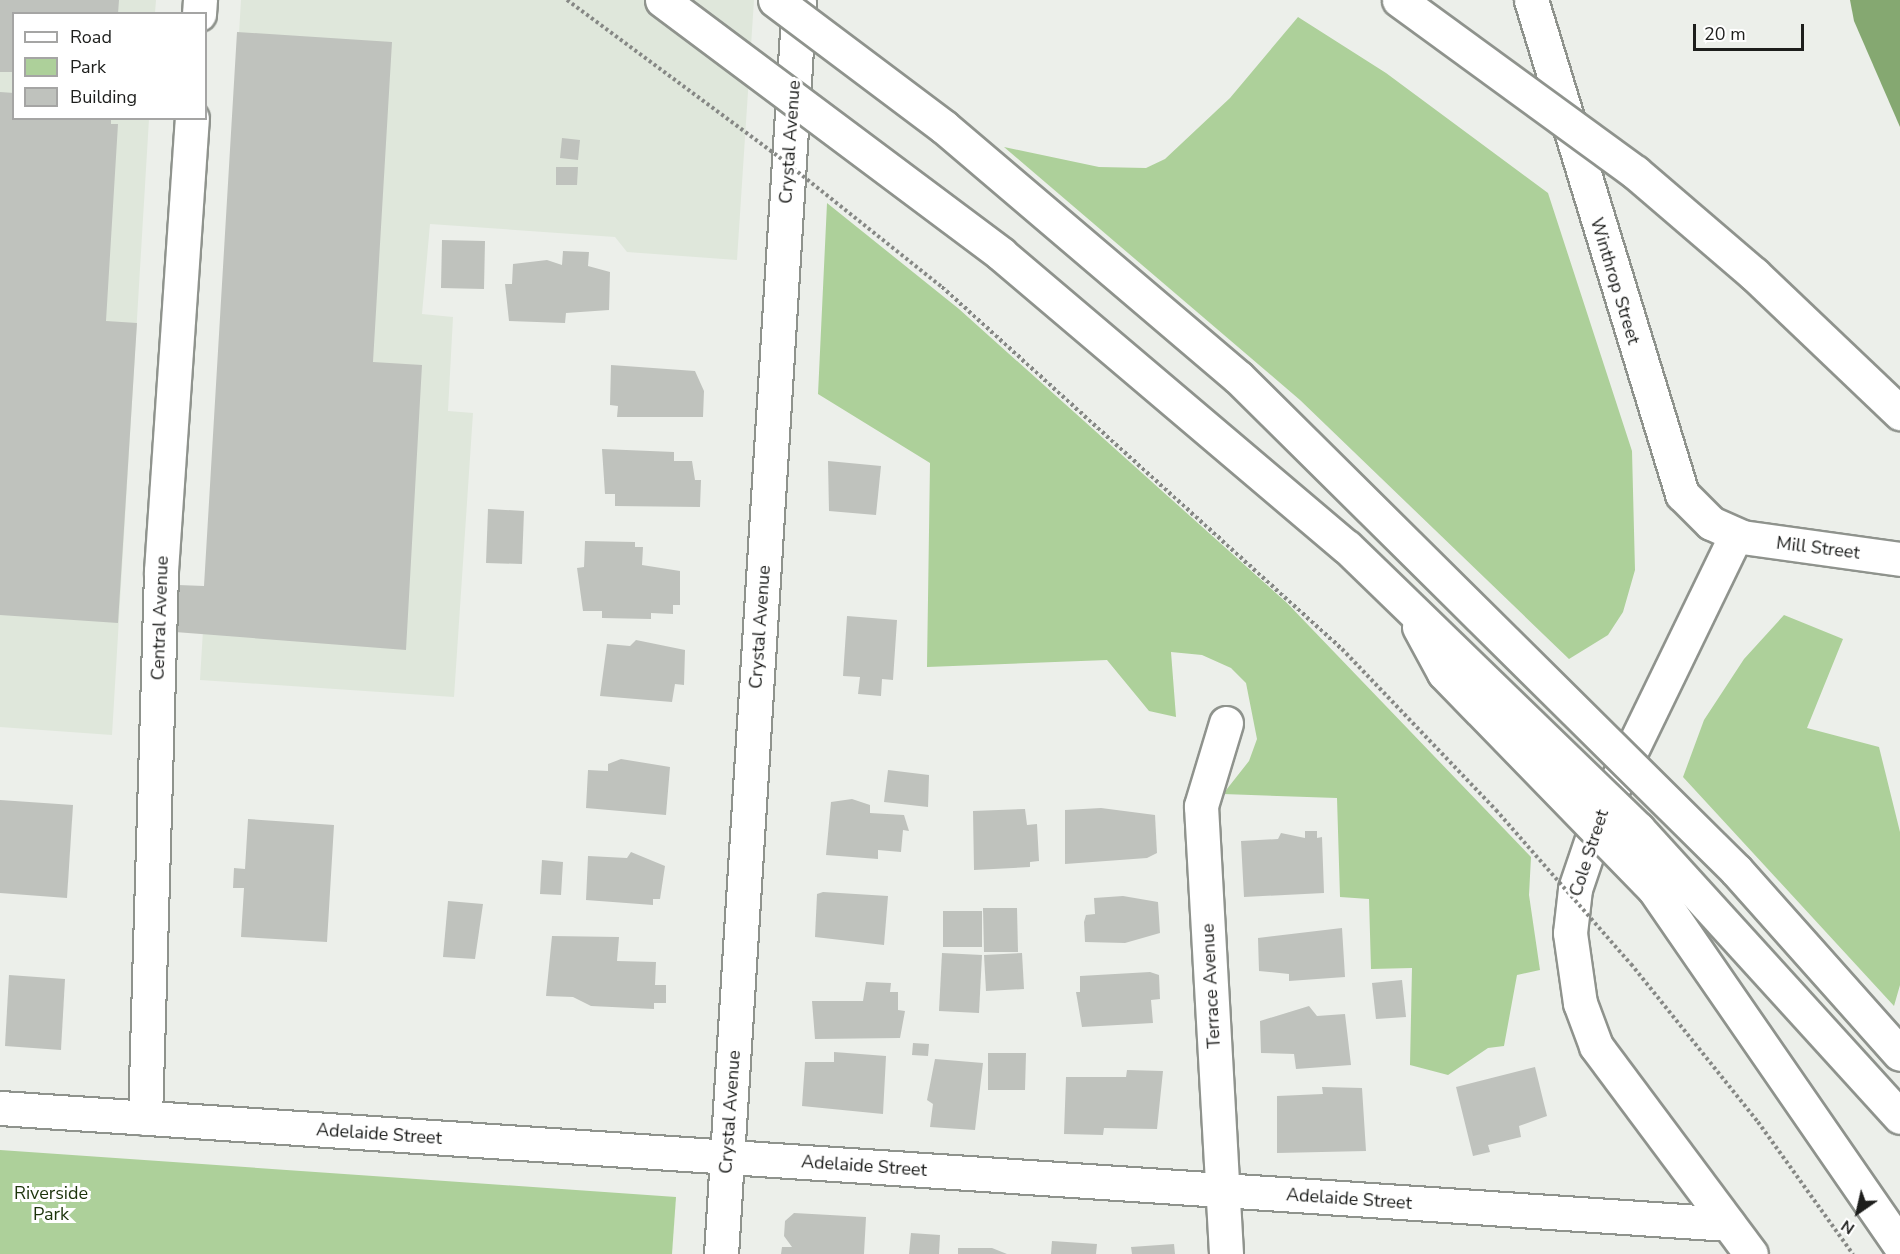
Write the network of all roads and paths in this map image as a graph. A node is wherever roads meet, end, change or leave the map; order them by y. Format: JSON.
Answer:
{"nodes":[{"id":1,"x":567,"y":0,"type":"edge"},
{"id":2,"x":662,"y":0,"type":"edge"},
{"id":3,"x":775,"y":0,"type":"edge"},
{"id":4,"x":799,"y":0,"type":"edge"},
{"id":5,"x":1399,"y":0,"type":"edge"},
{"id":6,"x":1531,"y":0,"type":"edge"},
{"id":7,"x":192,"y":120,"type":"edge"},
{"id":8,"x":1900,"y":413,"type":"edge"},
{"id":9,"x":1736,"y":535,"type":"junction"},
{"id":10,"x":1900,"y":559,"type":"edge"},
{"id":11,"x":1406,"y":602,"type":"junction"},
{"id":12,"x":1226,"y":723,"type":"dead end"},
{"id":13,"x":1900,"y":1054,"type":"edge"},
{"id":14,"x":0,"y":1108,"type":"edge"},
{"id":15,"x":1900,"y":1117,"type":"edge"},
{"id":16,"x":145,"y":1118,"type":"junction"},
{"id":17,"x":727,"y":1157,"type":"junction"},
{"id":18,"x":1223,"y":1190,"type":"junction"},
{"id":19,"x":1728,"y":1224,"type":"junction"},
{"id":20,"x":1900,"y":1246,"type":"edge"},
{"id":21,"x":721,"y":1254,"type":"edge"},
{"id":22,"x":1226,"y":1254,"type":"edge"},
{"id":23,"x":1751,"y":1254,"type":"edge"},
{"id":24,"x":1853,"y":1254,"type":"edge"}],
"edges":[{"from":1,"to":24,"type":"path","bridge":true},
{"from":2,"to":11,"type":"main road","bridge":true},
{"from":3,"to":13,"type":"main road","bridge":true},
{"from":4,"to":17,"type":"main road","name":"Crystal Avenue"},
{"from":5,"to":8,"type":"main road","bridge":true},
{"from":6,"to":9,"type":"main road","name":"Winthrop Street"},
{"from":7,"to":16,"type":"main road","name":"Central Avenue"},
{"from":9,"to":10,"type":"main road","name":"Mill Street"},
{"from":9,"to":19,"type":"main road","name":"Cole Street"},
{"from":11,"to":15,"type":"main road","bridge":true},
{"from":11,"to":20,"type":"main road","bridge":true},
{"from":12,"to":18,"type":"main road","name":"Terrace Avenue"},
{"from":14,"to":16,"type":"main road","name":"Adelaide Street"},
{"from":16,"to":17,"type":"main road","name":"Adelaide Street"},
{"from":17,"to":18,"type":"main road","name":"Adelaide Street"},
{"from":17,"to":21,"type":"main road","name":"Crystal Avenue"},
{"from":18,"to":19,"type":"main road","name":"Adelaide Street"},
{"from":18,"to":22,"type":"main road","name":"Terrace Avenue"},
{"from":19,"to":23,"type":"main road","name":"Cole Street"}]}
